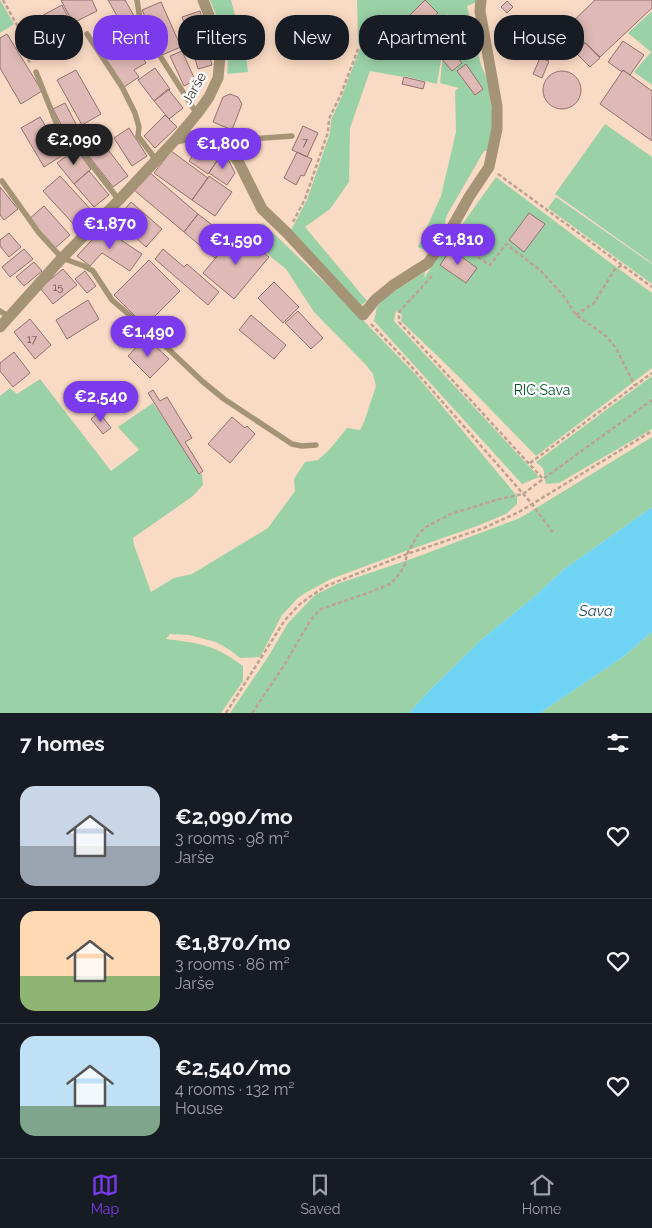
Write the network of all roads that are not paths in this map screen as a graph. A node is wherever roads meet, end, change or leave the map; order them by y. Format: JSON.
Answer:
{"nodes":[{"id":1,"x":137,"y":0,"type":"edge"},
{"id":2,"x":203,"y":0,"type":"edge"},
{"id":3,"x":480,"y":0,"type":"edge"},
{"id":4,"x":87,"y":34,"type":"dead end"},
{"id":5,"x":36,"y":72,"type":"road end"},
{"id":6,"x":197,"y":114,"type":"junction"},
{"id":7,"x":292,"y":136,"type":"dead end"},
{"id":8,"x":176,"y":139,"type":"junction"},
{"id":9,"x":220,"y":141,"type":"junction"},
{"id":10,"x":156,"y":160,"type":"junction"},
{"id":11,"x":2,"y":181,"type":"dead end"},
{"id":12,"x":119,"y":200,"type":"junction"},
{"id":13,"x":62,"y":258,"type":"junction"},
{"id":14,"x":5,"y":314,"type":"edge"},
{"id":15,"x":0,"y":327,"type":"edge"},
{"id":16,"x":316,"y":445,"type":"dead end"}],
"edges":[{"from":1,"to":6,"type":"lane"},
{"from":2,"to":6,"type":"street","name":"Jarše"},
{"from":3,"to":9,"type":"street"},
{"from":4,"to":10,"type":"lane"},
{"from":5,"to":12,"type":"lane"},
{"from":6,"to":8,"type":"street","name":"Jarše"},
{"from":7,"to":9,"type":"lane"},
{"from":8,"to":9,"type":"street"},
{"from":8,"to":10,"type":"street","name":"Jarše"},
{"from":10,"to":12,"type":"street","name":"Jarše"},
{"from":11,"to":13,"type":"lane"},
{"from":12,"to":13,"type":"street","name":"Jarše"},
{"from":13,"to":14,"type":"street","name":"Jarše"},
{"from":13,"to":16,"type":"lane"},
{"from":14,"to":15,"type":"street","name":"Jarše"}]}
